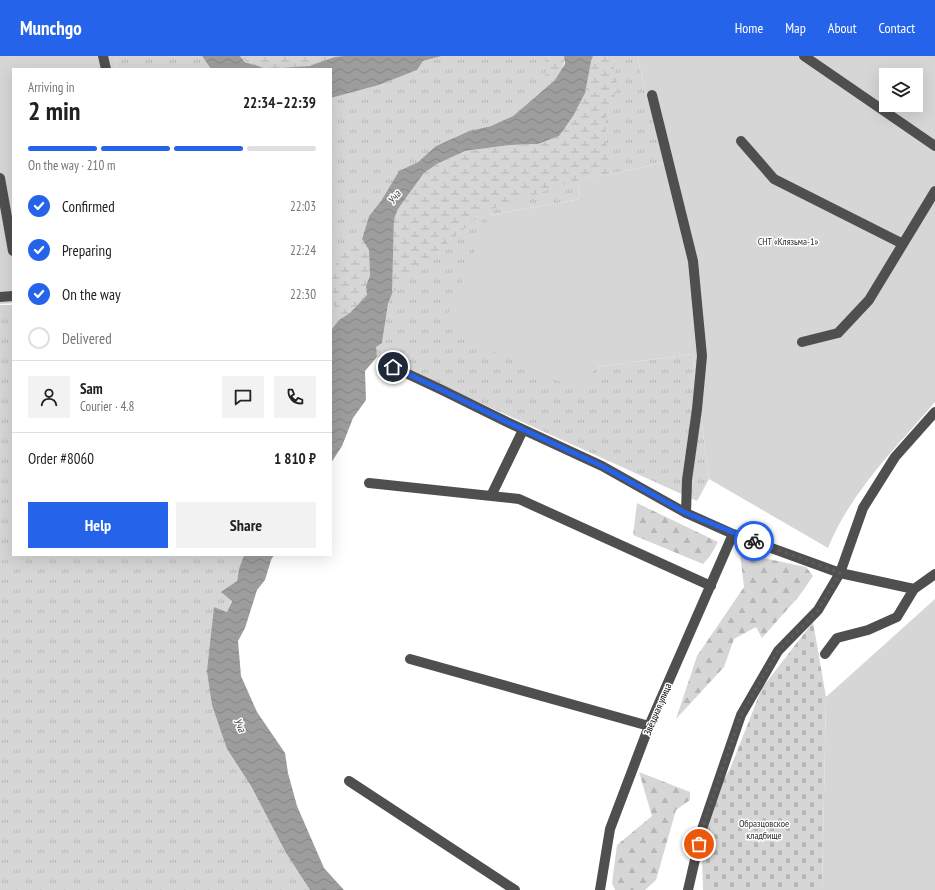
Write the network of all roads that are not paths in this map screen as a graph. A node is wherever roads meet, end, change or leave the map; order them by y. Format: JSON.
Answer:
{"nodes":[{"id":1,"x":103,"y":56,"type":"edge"},
{"id":2,"x":804,"y":56,"type":"edge"},
{"id":3,"x":106,"y":68,"type":"edge"},
{"id":4,"x":652,"y":95,"type":"dead end"},
{"id":5,"x":741,"y":141,"type":"dead end"},
{"id":6,"x":935,"y":146,"type":"edge"},
{"id":7,"x":0,"y":178,"type":"edge"},
{"id":8,"x":935,"y":191,"type":"edge"},
{"id":9,"x":903,"y":244,"type":"junction"},
{"id":10,"x":12,"y":245,"type":"edge"},
{"id":11,"x":12,"y":296,"type":"edge"},
{"id":12,"x":0,"y":297,"type":"edge"},
{"id":13,"x":802,"y":342,"type":"dead end"},
{"id":14,"x":393,"y":367,"type":"dead end"},
{"id":15,"x":935,"y":412,"type":"edge"},
{"id":16,"x":523,"y":430,"type":"junction"},
{"id":17,"x":369,"y":483,"type":"dead end"},
{"id":18,"x":491,"y":496,"type":"junction"},
{"id":19,"x":686,"y":513,"type":"junction"},
{"id":20,"x":733,"y":534,"type":"junction"},
{"id":21,"x":840,"y":573,"type":"junction"},
{"id":22,"x":935,"y":574,"type":"edge"},
{"id":23,"x":711,"y":586,"type":"junction"},
{"id":24,"x":914,"y":589,"type":"junction"},
{"id":25,"x":825,"y":654,"type":"dead end"},
{"id":26,"x":410,"y":659,"type":"dead end"},
{"id":27,"x":649,"y":726,"type":"junction"},
{"id":28,"x":348,"y":781,"type":"dead end"},
{"id":29,"x":515,"y":890,"type":"edge"},
{"id":30,"x":600,"y":890,"type":"edge"},
{"id":31,"x":688,"y":890,"type":"edge"}],
"edges":[{"from":1,"to":3,"type":"street"},
{"from":2,"to":6,"type":"street"},
{"from":4,"to":19,"type":"street"},
{"from":5,"to":9,"type":"street"},
{"from":7,"to":10,"type":"street"},
{"from":8,"to":9,"type":"street"},
{"from":9,"to":13,"type":"street"},
{"from":11,"to":12,"type":"street"},
{"from":14,"to":16,"type":"street"},
{"from":15,"to":21,"type":"street"},
{"from":16,"to":18,"type":"street"},
{"from":16,"to":19,"type":"street"},
{"from":17,"to":18,"type":"street"},
{"from":18,"to":23,"type":"street"},
{"from":19,"to":20,"type":"street"},
{"from":20,"to":21,"type":"street"},
{"from":20,"to":23,"type":"street","name":"Звёздная улица"},
{"from":21,"to":24,"type":"street"},
{"from":21,"to":31,"type":"street"},
{"from":22,"to":24,"type":"street"},
{"from":23,"to":27,"type":"street","name":"Звёздная улица"},
{"from":24,"to":25,"type":"street"},
{"from":26,"to":27,"type":"street"},
{"from":27,"to":30,"type":"street","name":"Звёздная улица"},
{"from":28,"to":29,"type":"street"}]}
